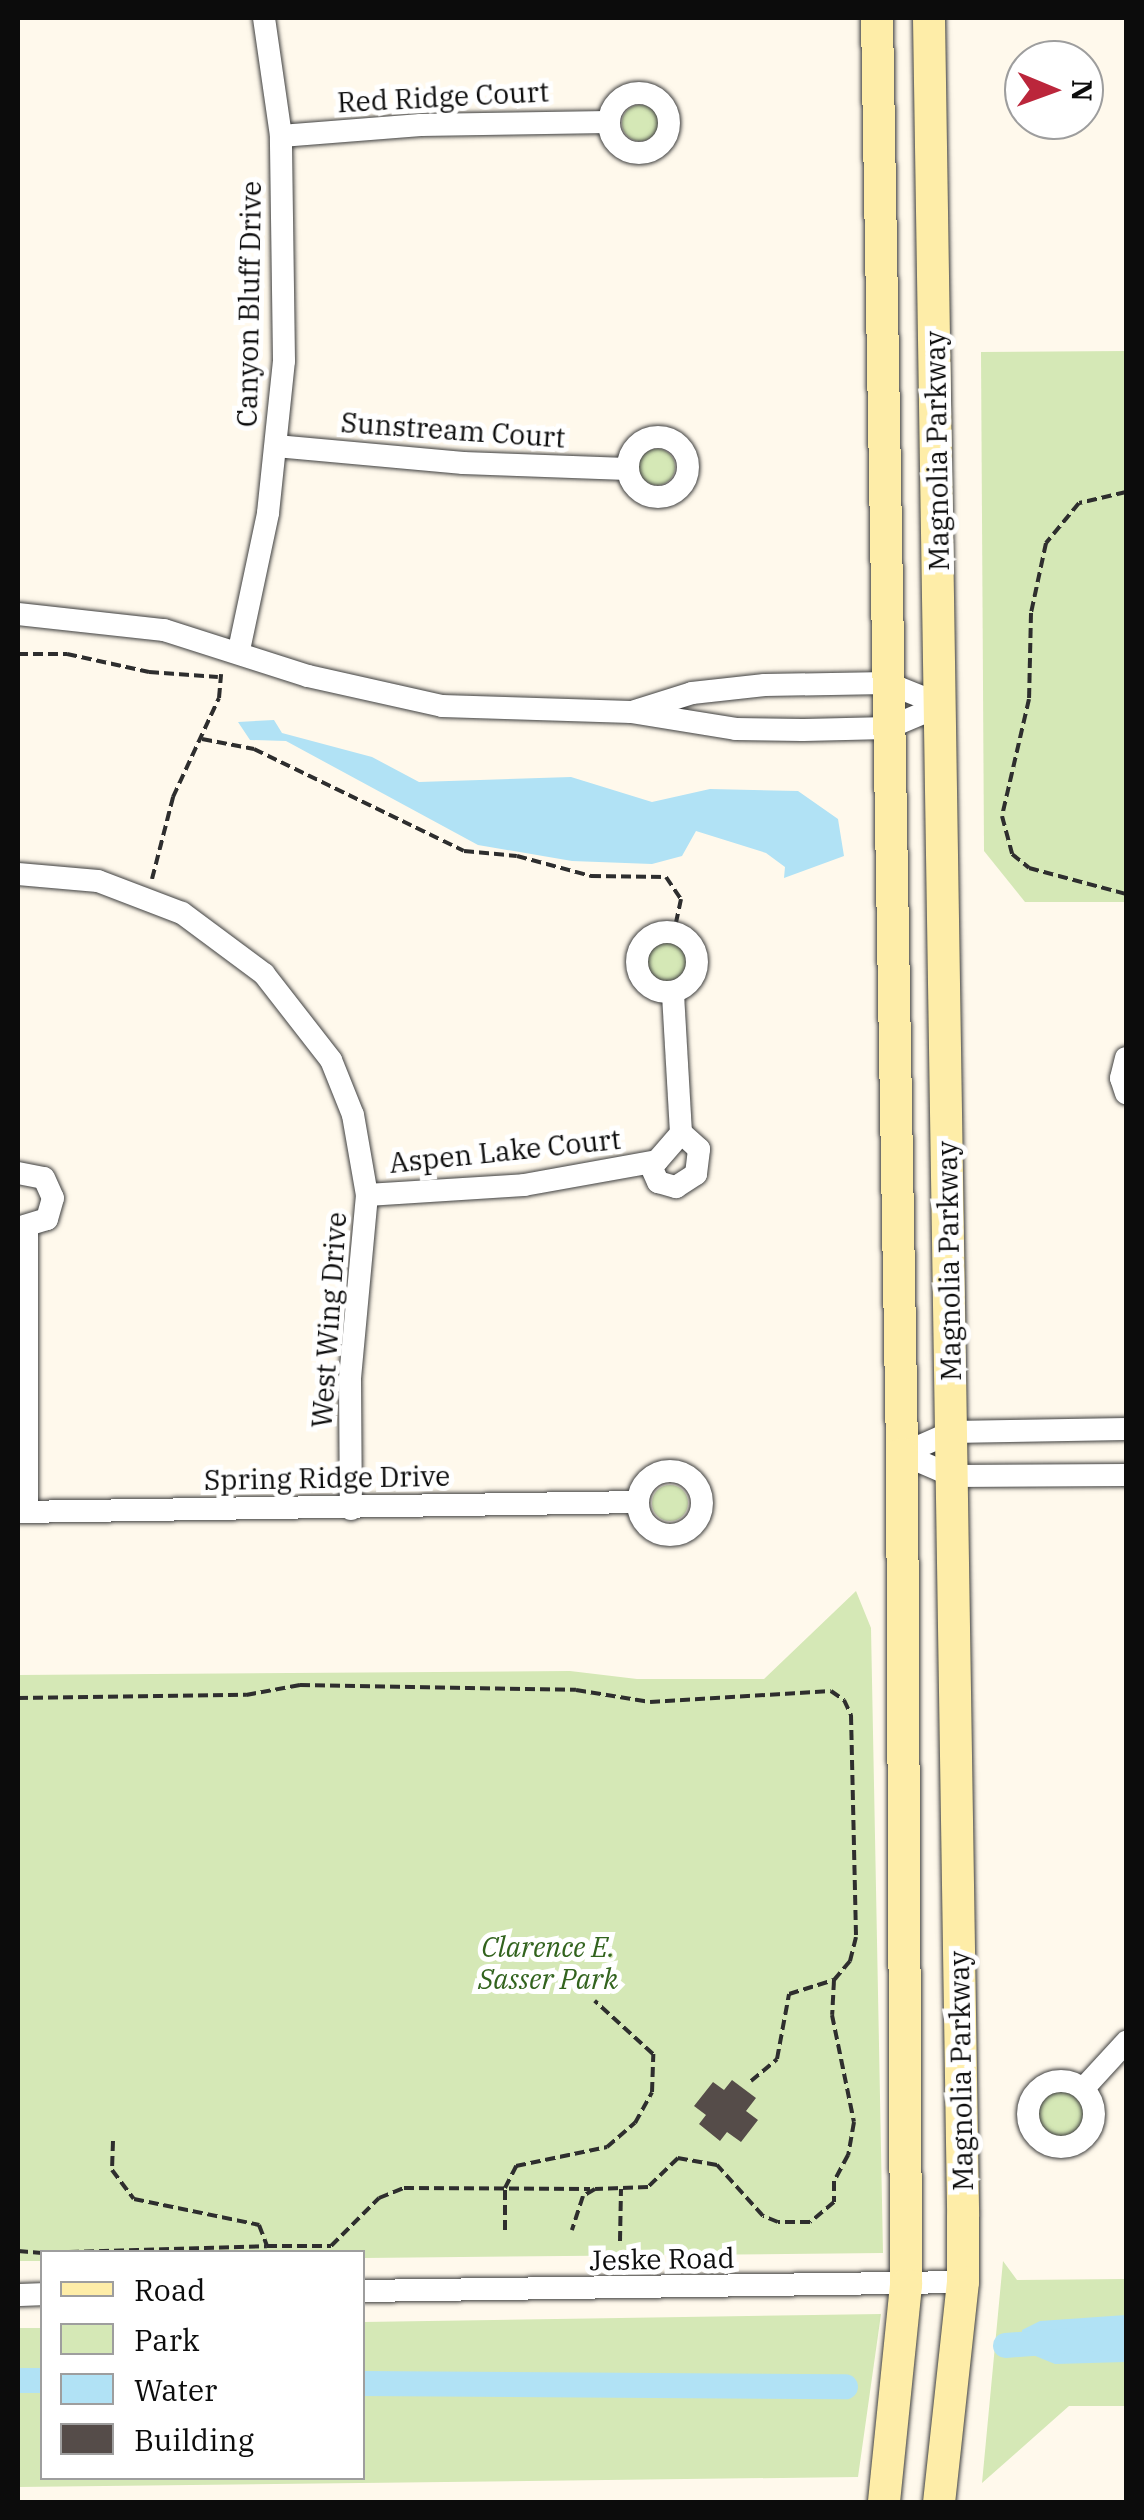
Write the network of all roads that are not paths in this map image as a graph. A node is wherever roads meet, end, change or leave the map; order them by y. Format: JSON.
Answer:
{"nodes":[{"id":1,"x":264,"y":18,"type":"edge"},
{"id":2,"x":877,"y":18,"type":"edge"},
{"id":3,"x":929,"y":18,"type":"edge"},
{"id":4,"x":930,"y":119,"type":"junction"},
{"id":5,"x":608,"y":122,"type":"dead end"},
{"id":6,"x":877,"y":122,"type":"junction"},
{"id":7,"x":281,"y":136,"type":"junction"},
{"id":8,"x":276,"y":446,"type":"junction"},
{"id":9,"x":627,"y":469,"type":"dead end"},
{"id":10,"x":18,"y":614,"type":"edge"},
{"id":11,"x":238,"y":650,"type":"junction"},
{"id":12,"x":887,"y":683,"type":"junction"},
{"id":13,"x":942,"y":706,"type":"junction"},
{"id":14,"x":632,"y":712,"type":"junction"},
{"id":15,"x":888,"y":728,"type":"junction"},
{"id":16,"x":18,"y":874,"type":"edge"},
{"id":17,"x":673,"y":992,"type":"junction"},
{"id":18,"x":1126,"y":1058,"type":"edge"},
{"id":19,"x":1126,"y":1093,"type":"edge"},
{"id":20,"x":681,"y":1133,"type":"junction"},
{"id":21,"x":650,"y":1164,"type":"junction"},
{"id":22,"x":18,"y":1173,"type":"edge"},
{"id":23,"x":367,"y":1195,"type":"junction"},
{"id":24,"x":22,"y":1228,"type":"edge"},
{"id":25,"x":1126,"y":1429,"type":"edge"},
{"id":26,"x":952,"y":1432,"type":"junction"},
{"id":27,"x":902,"y":1454,"type":"junction"},
{"id":28,"x":1126,"y":1475,"type":"edge"},
{"id":29,"x":953,"y":1476,"type":"junction"},
{"id":30,"x":638,"y":1502,"type":"dead end"},
{"id":31,"x":351,"y":1509,"type":"junction"},
{"id":32,"x":22,"y":1512,"type":"edge"},
{"id":33,"x":1126,"y":2042,"type":"edge"},
{"id":34,"x":1083,"y":2089,"type":"dead end"},
{"id":35,"x":963,"y":2282,"type":"junction"},
{"id":36,"x":906,"y":2285,"type":"junction"},
{"id":37,"x":365,"y":2291,"type":"edge"},
{"id":38,"x":884,"y":2502,"type":"edge"},
{"id":39,"x":938,"y":2502,"type":"edge"}],
"edges":[{"from":1,"to":7,"type":"street","name":"Canyon Bluff Drive"},
{"from":2,"to":6,"type":"main road","name":"Magnolia Parkway"},
{"from":3,"to":4,"type":"main road","name":"Magnolia Parkway"},
{"from":4,"to":6,"type":"main road"},
{"from":4,"to":13,"type":"main road","name":"Magnolia Parkway"},
{"from":5,"to":7,"type":"street","name":"Red Ridge Court"},
{"from":6,"to":12,"type":"main road","name":"Magnolia Parkway"},
{"from":7,"to":8,"type":"street","name":"Canyon Bluff Drive"},
{"from":8,"to":9,"type":"street","name":"Sunstream Court"},
{"from":8,"to":11,"type":"street","name":"Canyon Bluff Drive"},
{"from":10,"to":11,"type":"street"},
{"from":11,"to":14,"type":"street"},
{"from":12,"to":13,"type":"street"},
{"from":12,"to":14,"type":"street"},
{"from":12,"to":15,"type":"main road","name":"Magnolia Parkway"},
{"from":13,"to":15,"type":"street"},
{"from":13,"to":26,"type":"main road","name":"Magnolia Parkway"},
{"from":14,"to":15,"type":"street"},
{"from":15,"to":27,"type":"main road","name":"Magnolia Parkway"},
{"from":16,"to":23,"type":"street","name":"West Wing Drive"},
{"from":17,"to":17,"type":"street"},
{"from":17,"to":20,"type":"street","name":"Aspen Lake Court"},
{"from":18,"to":19,"type":"street"},
{"from":20,"to":21,"type":"street","name":"Aspen Lake Court"},
{"from":20,"to":21,"type":"street","name":"Aspen Lake Court"},
{"from":21,"to":23,"type":"street","name":"Aspen Lake Court"},
{"from":22,"to":24,"type":"street"},
{"from":23,"to":31,"type":"street","name":"West Wing Drive"},
{"from":24,"to":32,"type":"street"},
{"from":25,"to":26,"type":"street"},
{"from":26,"to":27,"type":"street"},
{"from":26,"to":29,"type":"main road","name":"Magnolia Parkway"},
{"from":27,"to":29,"type":"street"},
{"from":27,"to":36,"type":"main road","name":"Magnolia Parkway"},
{"from":28,"to":29,"type":"street"},
{"from":29,"to":35,"type":"main road","name":"Magnolia Parkway"},
{"from":30,"to":31,"type":"street","name":"Spring Ridge Drive"},
{"from":31,"to":32,"type":"street","name":"Spring Ridge Drive"},
{"from":33,"to":34,"type":"street"},
{"from":35,"to":36,"type":"street","name":"Jeske Road"},
{"from":35,"to":39,"type":"main road","name":"Magnolia Parkway"},
{"from":36,"to":37,"type":"street","name":"Jeske Road"},
{"from":36,"to":38,"type":"main road","name":"Magnolia Parkway"}]}
